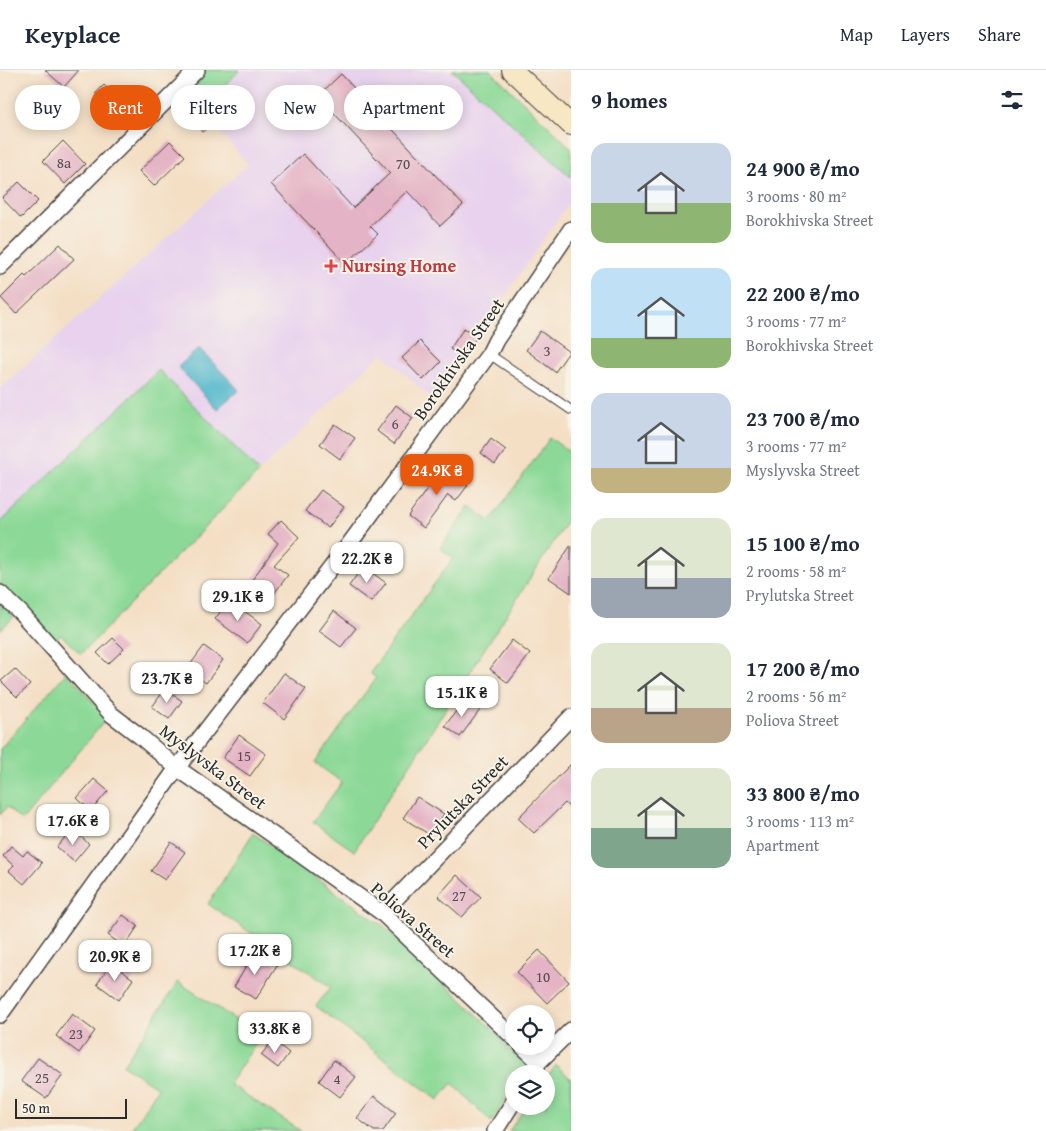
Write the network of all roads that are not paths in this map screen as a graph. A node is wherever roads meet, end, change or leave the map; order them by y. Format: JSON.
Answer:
{"nodes":[{"id":1,"x":197,"y":70,"type":"edge"},
{"id":2,"x":512,"y":70,"type":"edge"},
{"id":3,"x":571,"y":126,"type":"edge"},
{"id":4,"x":571,"y":229,"type":"edge"},
{"id":5,"x":0,"y":267,"type":"edge"},
{"id":6,"x":489,"y":354,"type":"junction"},
{"id":7,"x":571,"y":410,"type":"edge"},
{"id":8,"x":0,"y":593,"type":"edge"},
{"id":9,"x":571,"y":717,"type":"edge"},
{"id":10,"x":177,"y":768,"type":"junction"},
{"id":11,"x":280,"y":840,"type":"joint"},
{"id":12,"x":382,"y":913,"type":"junction"},
{"id":13,"x":0,"y":1015,"type":"edge"},
{"id":14,"x":505,"y":1029,"type":"edge"},
{"id":15,"x":571,"y":1030,"type":"edge"},
{"id":16,"x":538,"y":1065,"type":"edge"},
{"id":17,"x":505,"y":1115,"type":"edge"},
{"id":18,"x":496,"y":1129,"type":"edge"}],
"edges":[{"from":1,"to":5,"type":"street"},
{"from":2,"to":3,"type":"street"},
{"from":4,"to":6,"type":"street","name":"Borokhivska Street"},
{"from":6,"to":7,"type":"lane"},
{"from":6,"to":10,"type":"street","name":"Borokhivska Street"},
{"from":8,"to":10,"type":"street","name":"Myslyvska Street"},
{"from":9,"to":12,"type":"street","name":"Prylutska Street"},
{"from":10,"to":11,"type":"street","name":"Myslyvska Street"},
{"from":10,"to":13,"type":"street","name":"Borokhivska Street"},
{"from":11,"to":12,"type":"street","name":"Poliova Street"},
{"from":12,"to":14,"type":"street","name":"Poliova Street"},
{"from":15,"to":16,"type":"street"},
{"from":17,"to":18,"type":"street"}]}
